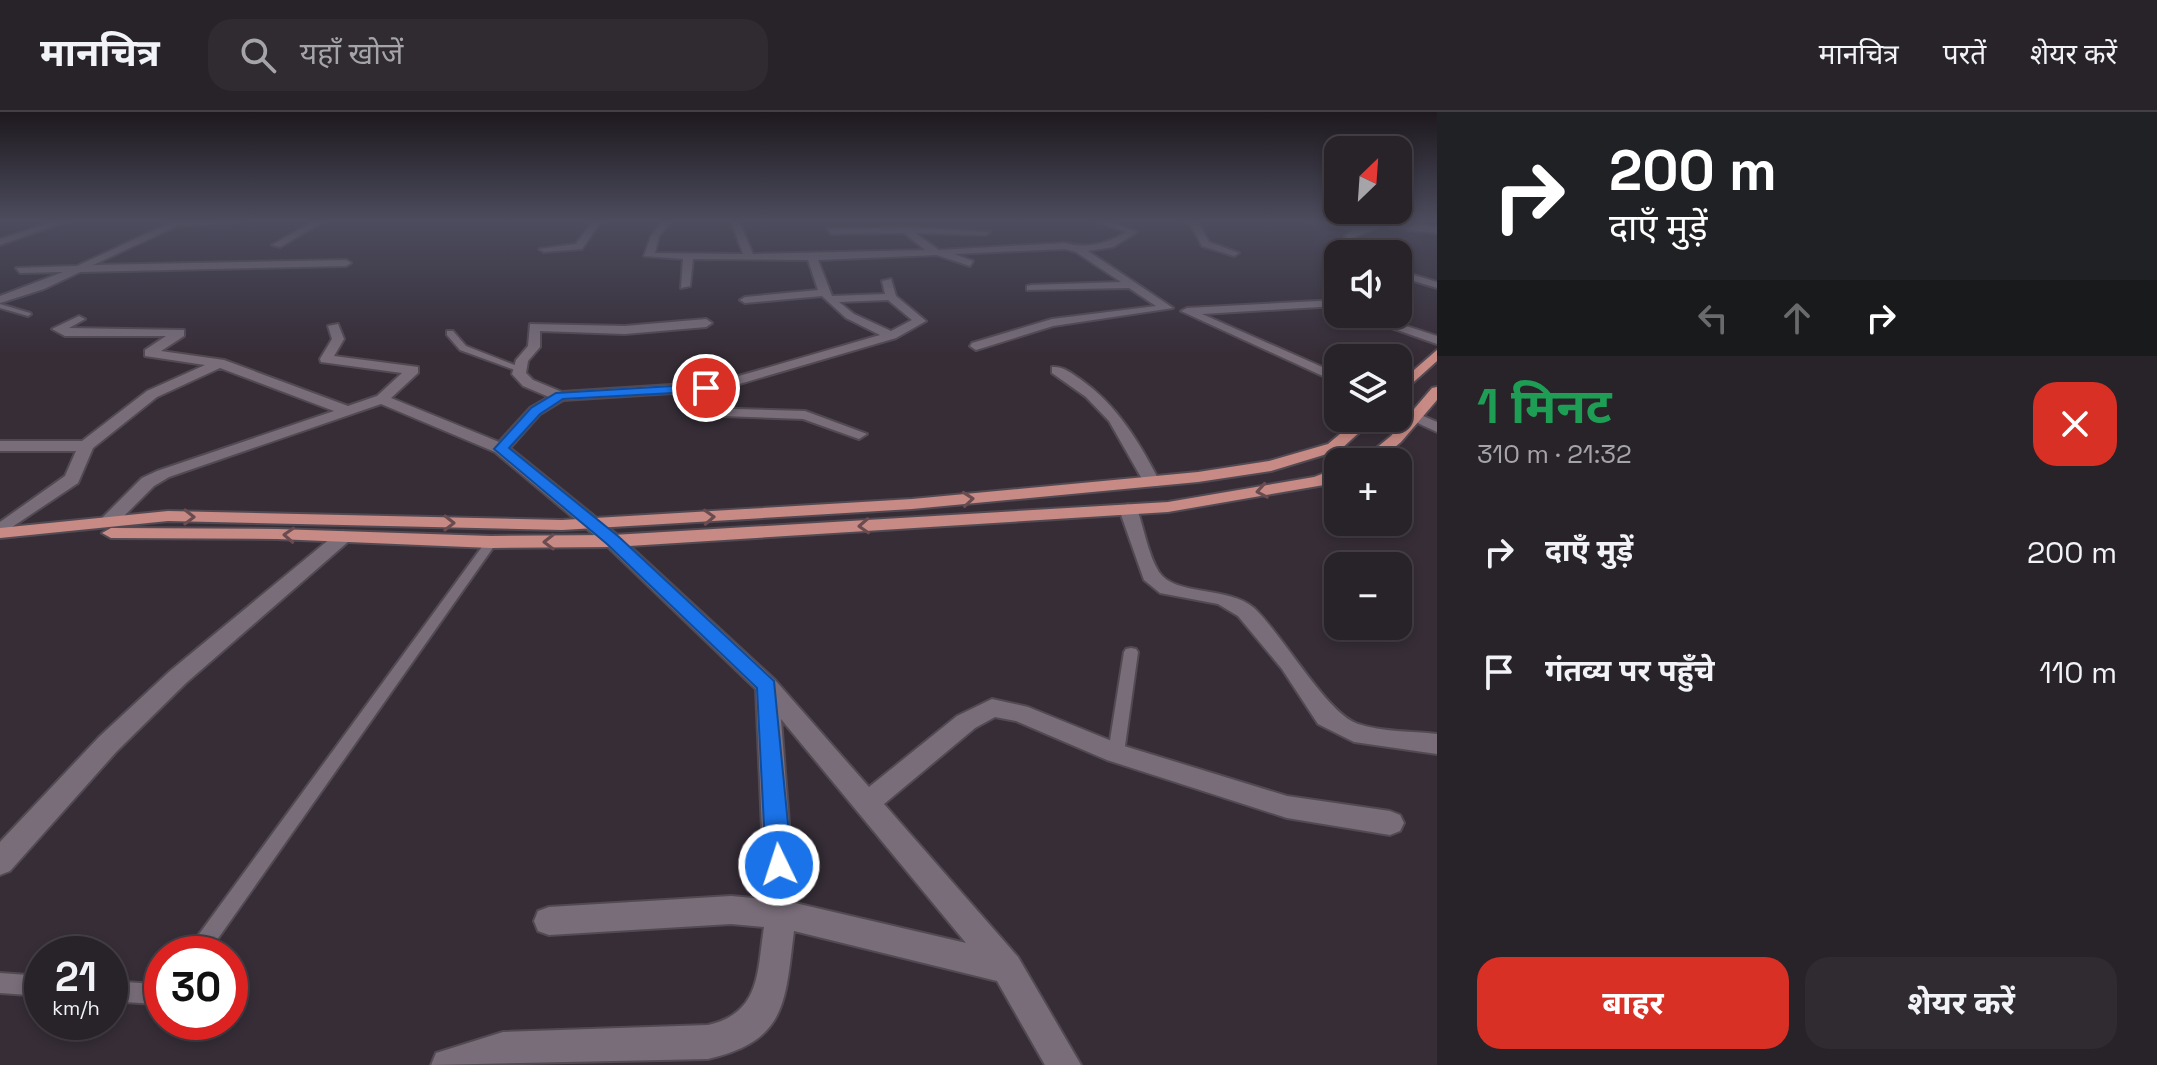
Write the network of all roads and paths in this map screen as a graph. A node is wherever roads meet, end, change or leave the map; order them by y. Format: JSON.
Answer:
{"nodes":[{"id":1,"x":86,"y":265,"type":"edge"},
{"id":2,"x":215,"y":265,"type":"edge"},
{"id":3,"x":687,"y":265,"type":"edge"},
{"id":4,"x":815,"y":265,"type":"edge"},
{"id":5,"x":1102,"y":265,"type":"edge"},
{"id":6,"x":81,"y":268,"type":"junction"},
{"id":7,"x":20,"y":270,"type":"dead end"},
{"id":8,"x":1412,"y":277,"type":"edge"},
{"id":9,"x":887,"y":281,"type":"dead end"},
{"id":10,"x":1130,"y":285,"type":"junction"},
{"id":11,"x":1437,"y":285,"type":"edge"},
{"id":12,"x":685,"y":286,"type":"dead end"},
{"id":13,"x":1315,"y":287,"type":"dead end"},
{"id":14,"x":1031,"y":288,"type":"dead end"},
{"id":15,"x":1324,"y":294,"type":"edge"},
{"id":16,"x":826,"y":296,"type":"junction"},
{"id":17,"x":891,"y":297,"type":"junction"},
{"id":18,"x":745,"y":300,"type":"dead end"},
{"id":19,"x":0,"y":303,"type":"edge"},
{"id":20,"x":1324,"y":305,"type":"edge"},
{"id":21,"x":1165,"y":307,"type":"junction"},
{"id":22,"x":1187,"y":311,"type":"junction"},
{"id":23,"x":537,"y":312,"type":"dead end"},
{"id":24,"x":28,"y":314,"type":"dead end"},
{"id":25,"x":79,"y":319,"type":"dead end"},
{"id":26,"x":706,"y":323,"type":"dead end"},
{"id":27,"x":334,"y":326,"type":"dead end"},
{"id":28,"x":534,"y":327,"type":"junction"},
{"id":29,"x":1401,"y":328,"type":"edge"},
{"id":30,"x":450,"y":333,"type":"dead end"},
{"id":31,"x":892,"y":335,"type":"junction"},
{"id":32,"x":1437,"y":340,"type":"edge"},
{"id":33,"x":976,"y":346,"type":"dead end"},
{"id":34,"x":1437,"y":354,"type":"edge"},
{"id":35,"x":219,"y":363,"type":"junction"},
{"id":36,"x":518,"y":368,"type":"junction"},
{"id":37,"x":1057,"y":370,"type":"dead end"},
{"id":38,"x":1324,"y":373,"type":"edge"},
{"id":39,"x":1412,"y":378,"type":"edge"},
{"id":40,"x":690,"y":389,"type":"junction"},
{"id":41,"x":1437,"y":391,"type":"edge"},
{"id":42,"x":560,"y":396,"type":"junction"},
{"id":43,"x":382,"y":399,"type":"junction"},
{"id":44,"x":343,"y":409,"type":"junction"},
{"id":45,"x":701,"y":412,"type":"junction"},
{"id":46,"x":1414,"y":416,"type":"junction"},
{"id":47,"x":1437,"y":428,"type":"edge"},
{"id":48,"x":694,"y":430,"type":"dead end"},
{"id":49,"x":1352,"y":432,"type":"edge"},
{"id":50,"x":859,"y":434,"type":"dead end"},
{"id":51,"x":0,"y":446,"type":"edge"},
{"id":52,"x":86,"y":446,"type":"junction"},
{"id":53,"x":1385,"y":448,"type":"edge"},
{"id":54,"x":501,"y":449,"type":"junction"},
{"id":55,"x":1324,"y":476,"type":"edge"},
{"id":56,"x":1152,"y":482,"type":"junction"},
{"id":57,"x":1128,"y":509,"type":"junction"},
{"id":58,"x":109,"y":521,"type":"junction"},
{"id":59,"x":590,"y":524,"type":"junction"},
{"id":60,"x":0,"y":532,"type":"edge"},
{"id":61,"x":343,"y":537,"type":"junction"},
{"id":62,"x":613,"y":541,"type":"junction"},
{"id":63,"x":491,"y":542,"type":"junction"},
{"id":64,"x":0,"y":547,"type":"edge"},
{"id":65,"x":1131,"y":652,"type":"dead end"},
{"id":66,"x":767,"y":686,"type":"junction"},
{"id":67,"x":1437,"y":744,"type":"edge"},
{"id":68,"x":1116,"y":753,"type":"junction"},
{"id":69,"x":866,"y":804,"type":"junction"},
{"id":70,"x":1390,"y":823,"type":"dead end"},
{"id":71,"x":0,"y":862,"type":"edge"},
{"id":72,"x":781,"y":914,"type":"junction"},
{"id":73,"x":549,"y":921,"type":"dead end"},
{"id":74,"x":209,"y":936,"type":"edge"},
{"id":75,"x":1007,"y":968,"type":"junction"},
{"id":76,"x":0,"y":983,"type":"edge"},
{"id":77,"x":24,"y":985,"type":"edge"},
{"id":78,"x":503,"y":1057,"type":"edge"},
{"id":79,"x":448,"y":1065,"type":"edge"},
{"id":80,"x":1064,"y":1065,"type":"edge"}],
"edges":[{"from":1,"to":6,"type":"street"},
{"from":2,"to":6,"type":"street"},
{"from":3,"to":12,"type":"street"},
{"from":4,"to":16,"type":"street"},
{"from":5,"to":10,"type":"street"},
{"from":6,"to":7,"type":"street"},
{"from":6,"to":19,"type":"street"},
{"from":8,"to":11,"type":"street"},
{"from":9,"to":17,"type":"street"},
{"from":10,"to":14,"type":"street"},
{"from":10,"to":21,"type":"street"},
{"from":13,"to":15,"type":"street"},
{"from":16,"to":17,"type":"street"},
{"from":16,"to":18,"type":"street"},
{"from":16,"to":31,"type":"street"},
{"from":17,"to":31,"type":"street"},
{"from":19,"to":24,"type":"lane"},
{"from":20,"to":22,"type":"street"},
{"from":21,"to":22,"type":"street"},
{"from":21,"to":33,"type":"street"},
{"from":22,"to":38,"type":"street"},
{"from":23,"to":28,"type":"street"},
{"from":25,"to":35,"type":"street"},
{"from":26,"to":28,"type":"street"},
{"from":27,"to":43,"type":"street"},
{"from":28,"to":36,"type":"street"},
{"from":29,"to":32,"type":"street"},
{"from":30,"to":36,"type":"lane"},
{"from":31,"to":40,"type":"street"},
{"from":34,"to":39,"type":"main road"},
{"from":35,"to":44,"type":"street"},
{"from":35,"to":52,"type":"street"},
{"from":36,"to":42,"type":"street"},
{"from":37,"to":56,"type":"street"},
{"from":40,"to":42,"type":"street"},
{"from":40,"to":45,"type":"street"},
{"from":41,"to":46,"type":"main road"},
{"from":42,"to":54,"type":"street"},
{"from":43,"to":44,"type":"street"},
{"from":43,"to":54,"type":"street"},
{"from":44,"to":58,"type":"street"},
{"from":45,"to":48,"type":"street"},
{"from":45,"to":50,"type":"street"},
{"from":46,"to":47,"type":"street"},
{"from":46,"to":53,"type":"main road"},
{"from":49,"to":56,"type":"main road"},
{"from":51,"to":52,"type":"street"},
{"from":52,"to":60,"type":"street"},
{"from":54,"to":59,"type":"street"},
{"from":55,"to":57,"type":"main road","one_way":true},
{"from":59,"to":56,"type":"main road","one_way":true},
{"from":57,"to":62,"type":"main road","one_way":true},
{"from":57,"to":67,"type":"street"},
{"from":58,"to":59,"type":"main road","one_way":true},
{"from":58,"to":60,"type":"main road"},
{"from":59,"to":62,"type":"street"},
{"from":61,"to":63,"type":"main road"},
{"from":61,"to":64,"type":"main road","one_way":true},
{"from":61,"to":71,"type":"street"},
{"from":62,"to":63,"type":"main road","one_way":true},
{"from":62,"to":66,"type":"street"},
{"from":63,"to":74,"type":"lane"},
{"from":65,"to":68,"type":"lane"},
{"from":66,"to":69,"type":"street"},
{"from":66,"to":72,"type":"street"},
{"from":68,"to":69,"type":"street"},
{"from":68,"to":70,"type":"street"},
{"from":69,"to":75,"type":"street"},
{"from":72,"to":73,"type":"street"},
{"from":72,"to":75,"type":"street"},
{"from":72,"to":78,"type":"street"},
{"from":75,"to":80,"type":"street"},
{"from":76,"to":77,"type":"lane"},
{"from":78,"to":79,"type":"street"}]}
